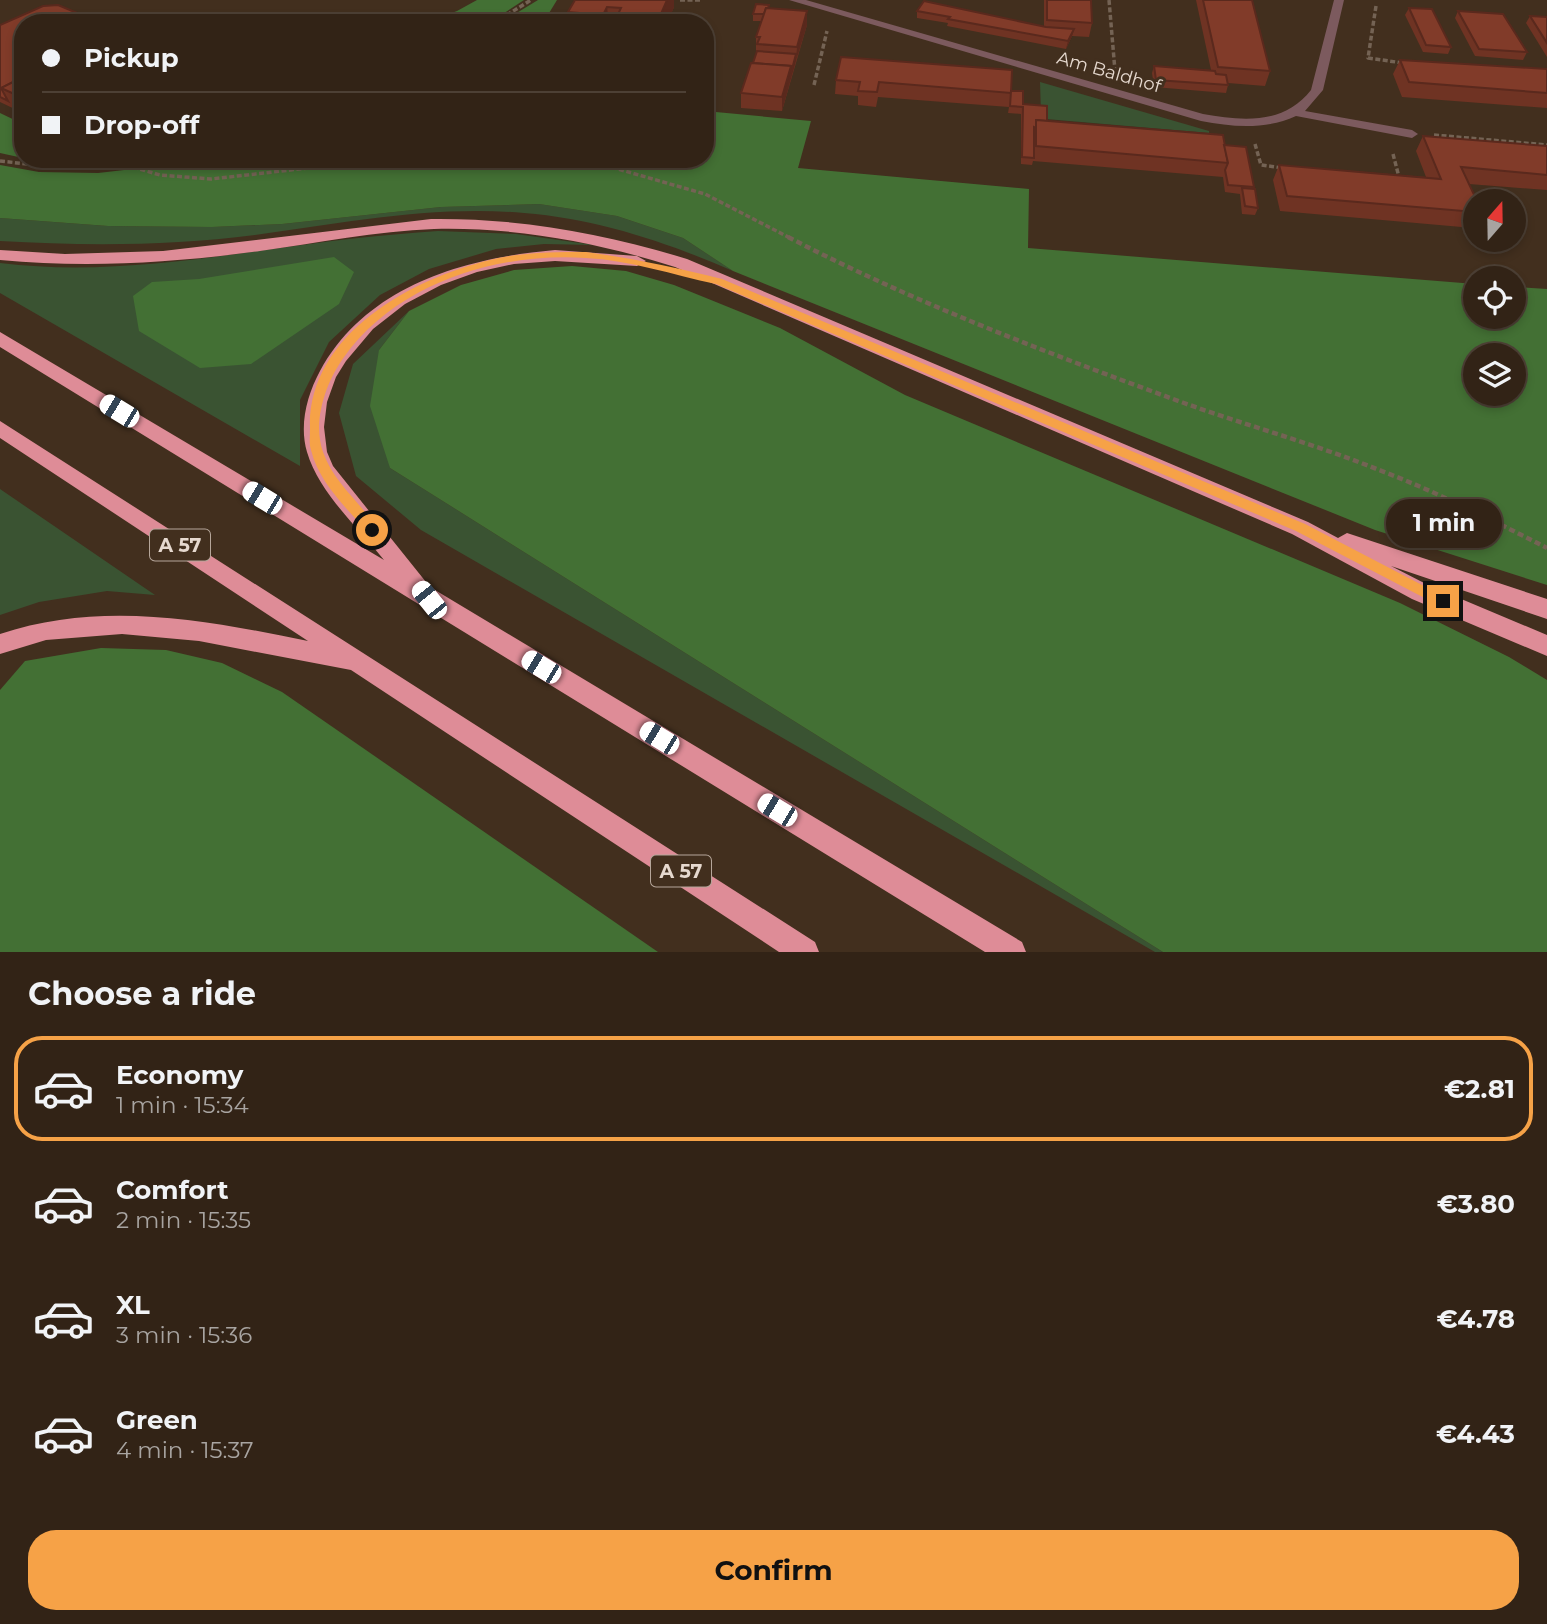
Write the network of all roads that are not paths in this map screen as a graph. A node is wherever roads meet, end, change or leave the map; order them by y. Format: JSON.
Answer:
{"nodes":[{"id":1,"x":794,"y":0,"type":"edge"},
{"id":2,"x":1339,"y":0,"type":"edge"},
{"id":3,"x":1298,"y":113,"type":"junction"},
{"id":4,"x":1412,"y":134,"type":"road end"},
{"id":5,"x":0,"y":255,"type":"edge"},
{"id":6,"x":719,"y":281,"type":"junction"},
{"id":7,"x":0,"y":338,"type":"edge"},
{"id":8,"x":0,"y":428,"type":"edge"},
{"id":9,"x":1300,"y":527,"type":"junction"},
{"id":10,"x":429,"y":600,"type":"junction"},
{"id":11,"x":1547,"y":609,"type":"edge"},
{"id":12,"x":1510,"y":631,"type":"junction"},
{"id":13,"x":0,"y":644,"type":"edge"},
{"id":14,"x":1547,"y":646,"type":"edge"},
{"id":15,"x":1547,"y":658,"type":"edge"},
{"id":16,"x":360,"y":662,"type":"junction"},
{"id":17,"x":805,"y":952,"type":"edge"},
{"id":18,"x":1013,"y":952,"type":"edge"}],
"edges":[{"from":1,"to":3,"type":"street","name":"Am Baldhof"},
{"from":2,"to":3,"type":"street"},
{"from":3,"to":4,"type":"street"},
{"from":5,"to":6,"type":"highway"},
{"from":6,"to":9,"type":"highway"},
{"from":6,"to":10,"type":"highway"},
{"from":7,"to":10,"type":"highway"},
{"from":8,"to":16,"type":"highway","number":"A 57"},
{"from":9,"to":11,"type":"highway"},
{"from":9,"to":12,"type":"highway"},
{"from":10,"to":18,"type":"highway"},
{"from":12,"to":14,"type":"highway"},
{"from":12,"to":15,"type":"highway"},
{"from":13,"to":16,"type":"highway"},
{"from":16,"to":17,"type":"highway","number":"A 57"}]}
